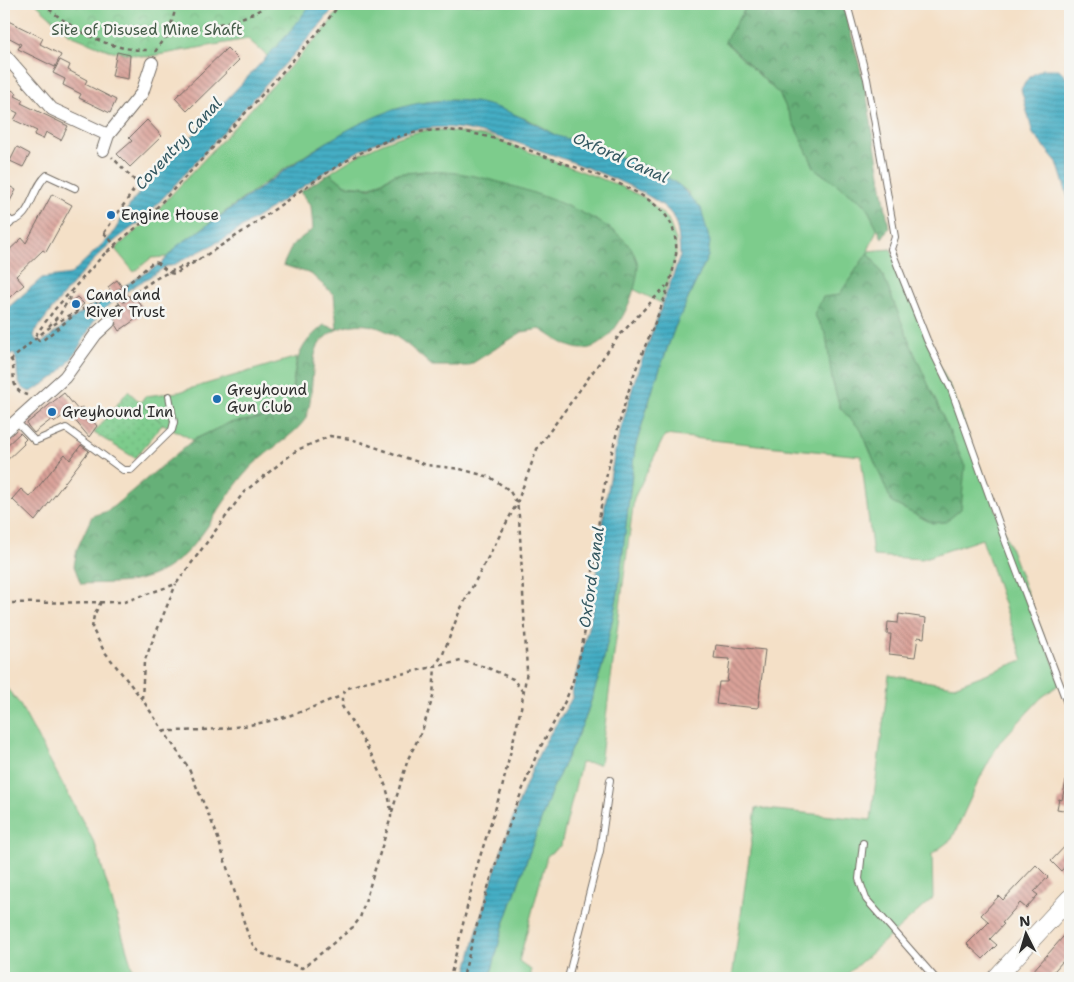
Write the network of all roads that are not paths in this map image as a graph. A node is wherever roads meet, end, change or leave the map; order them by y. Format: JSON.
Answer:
{"nodes":[{"id":1,"x":847,"y":4,"type":"edge"},
{"id":2,"x":4,"y":54,"type":"edge"},
{"id":3,"x":152,"y":63,"type":"road end"},
{"id":4,"x":108,"y":136,"type":"junction"},
{"id":5,"x":103,"y":150,"type":"road end"},
{"id":6,"x":75,"y":188,"type":"dead end"},
{"id":7,"x":6,"y":221,"type":"edge"},
{"id":8,"x":107,"y":319,"type":"road end"},
{"id":9,"x":168,"y":396,"type":"dead end"},
{"id":10,"x":15,"y":420,"type":"junction"},
{"id":11,"x":4,"y":432,"type":"edge"},
{"id":12,"x":1070,"y":711,"type":"edge"},
{"id":13,"x":610,"y":780,"type":"dead end"},
{"id":14,"x":863,"y":843,"type":"dead end"},
{"id":15,"x":1070,"y":898,"type":"edge"},
{"id":16,"x":568,"y":978,"type":"edge"},
{"id":17,"x":935,"y":978,"type":"edge"},
{"id":18,"x":996,"y":978,"type":"edge"}],
"edges":[{"from":1,"to":12,"type":"lane"},
{"from":2,"to":4,"type":"street"},
{"from":3,"to":4,"type":"street"},
{"from":4,"to":5,"type":"street"},
{"from":6,"to":7,"type":"lane"},
{"from":8,"to":10,"type":"street"},
{"from":9,"to":10,"type":"lane"},
{"from":10,"to":11,"type":"street"},
{"from":13,"to":16,"type":"lane"},
{"from":14,"to":17,"type":"lane"},
{"from":15,"to":18,"type":"main road"}]}
